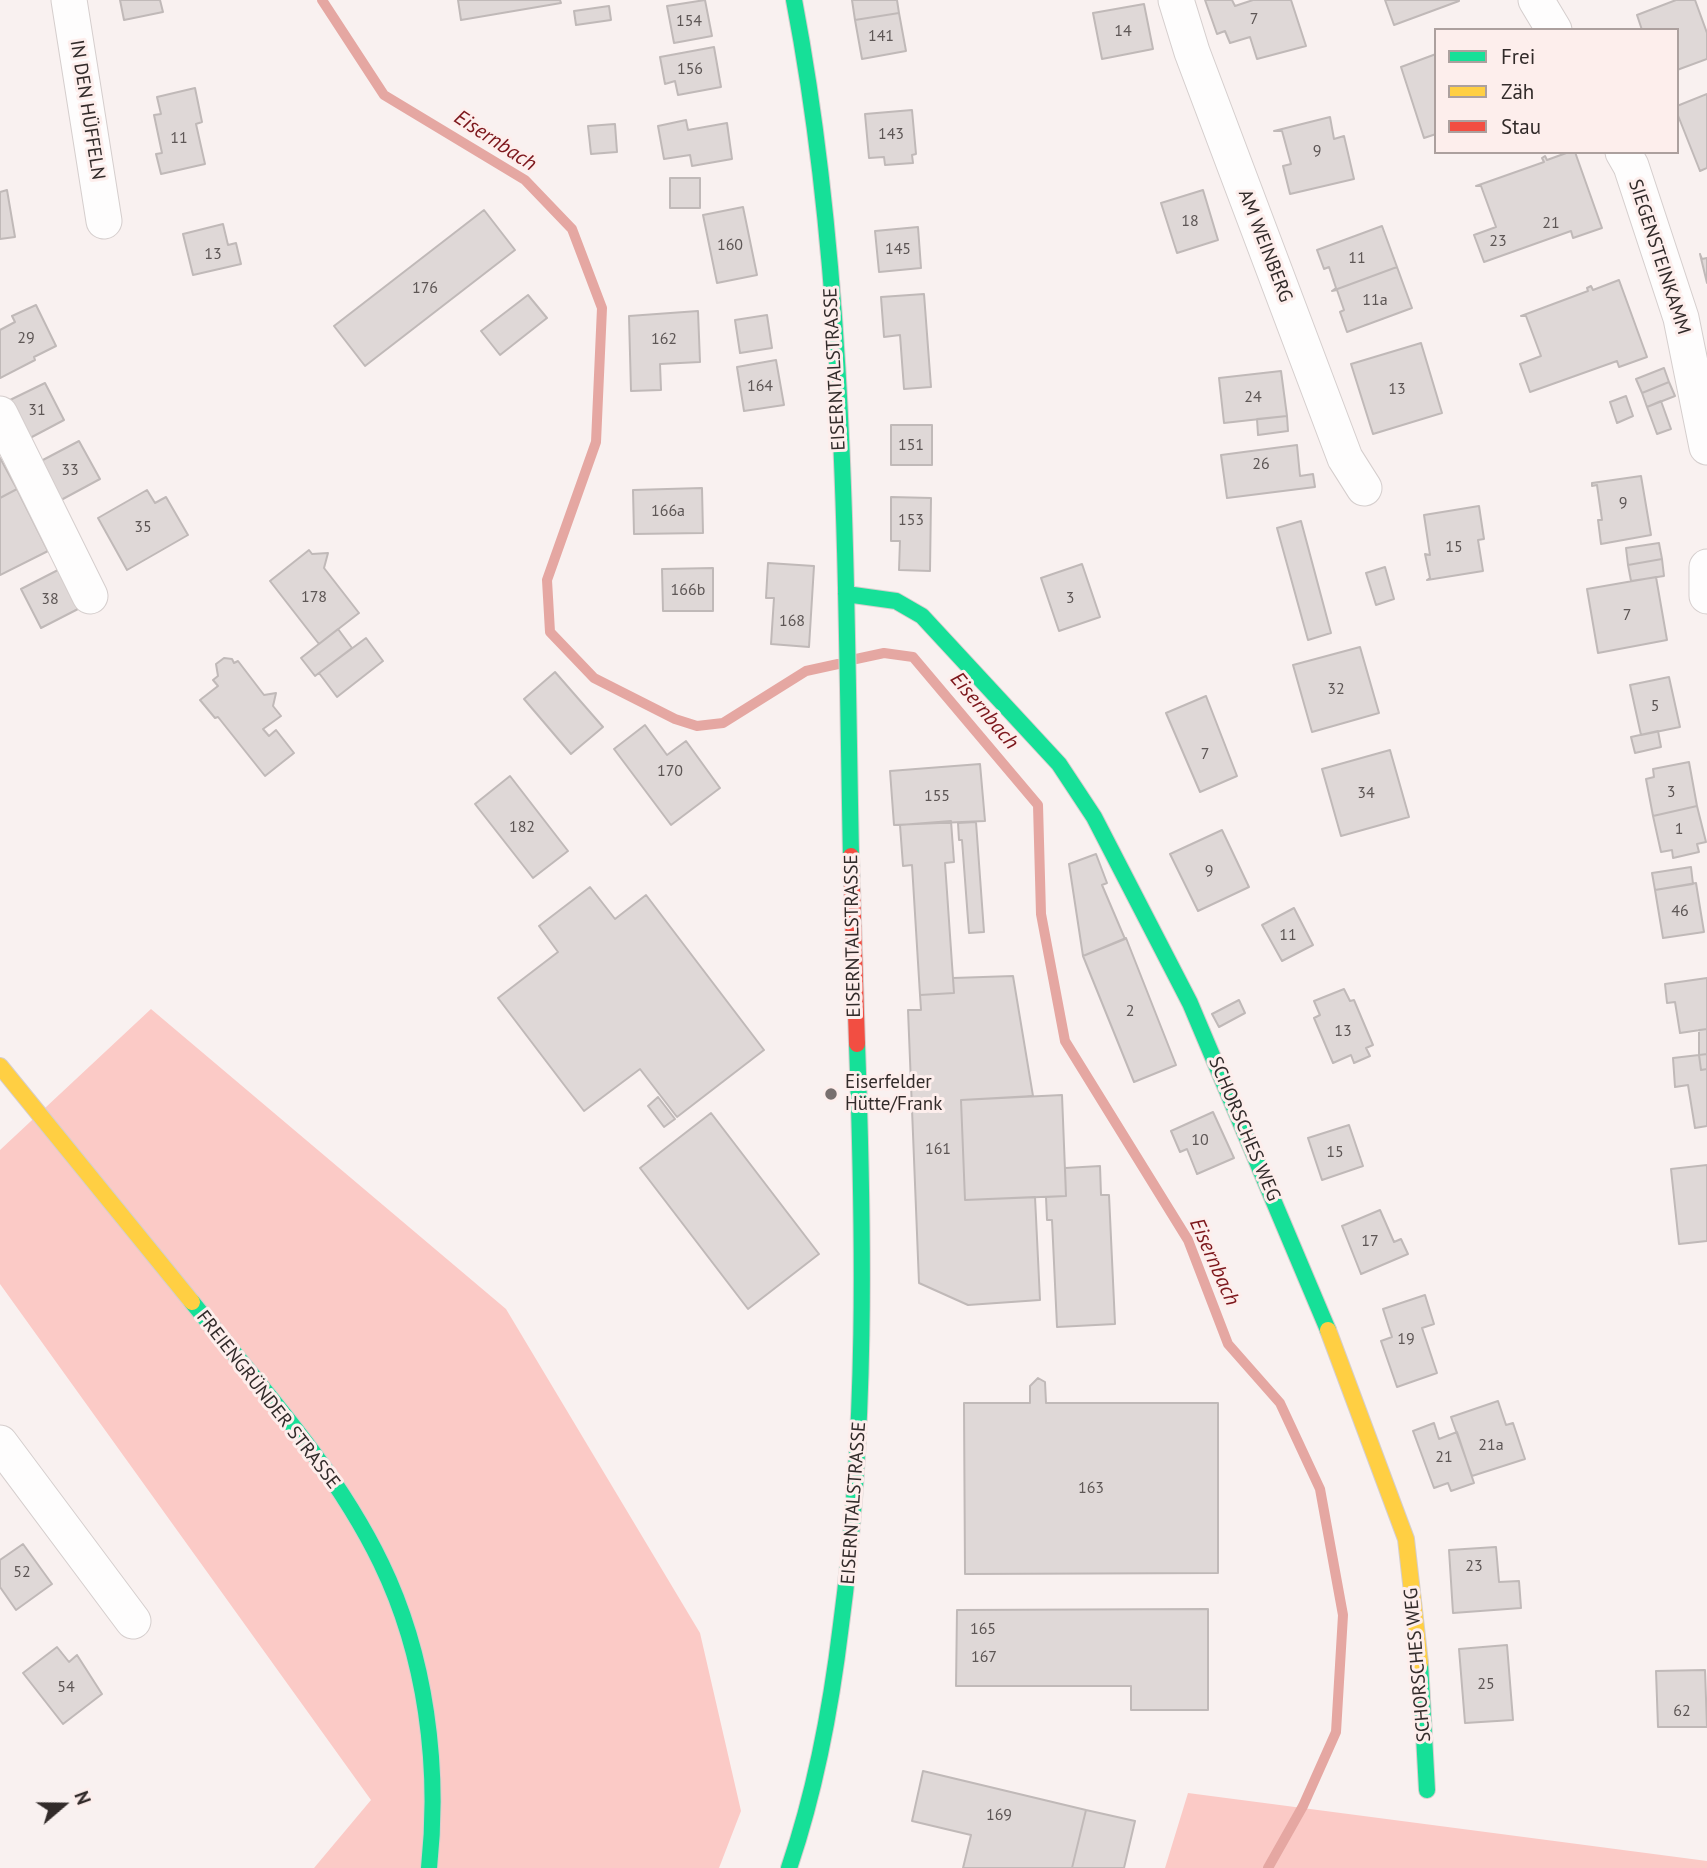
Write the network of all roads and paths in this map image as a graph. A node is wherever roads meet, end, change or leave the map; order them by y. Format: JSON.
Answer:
{"nodes":[{"id":1,"x":69,"y":0,"type":"edge"},
{"id":2,"x":794,"y":0,"type":"edge"},
{"id":3,"x":1176,"y":0,"type":"edge"},
{"id":4,"x":1536,"y":0,"type":"edge"},
{"id":5,"x":1553,"y":28,"type":"edge"},
{"id":6,"x":1624,"y":154,"type":"edge"},
{"id":7,"x":104,"y":221,"type":"dead end"},
{"id":8,"x":0,"y":414,"type":"edge"},
{"id":9,"x":1707,"y":447,"type":"edge"},
{"id":10,"x":1364,"y":488,"type":"dead end"},
{"id":11,"x":1707,"y":567,"type":"edge"},
{"id":12,"x":846,"y":594,"type":"junction"},
{"id":13,"x":90,"y":596,"type":"dead end"},
{"id":14,"x":1707,"y":596,"type":"edge"},
{"id":15,"x":0,"y":1066,"type":"edge"},
{"id":16,"x":0,"y":1443,"type":"edge"},
{"id":17,"x":133,"y":1621,"type":"dead end"},
{"id":18,"x":1427,"y":1790,"type":"dead end"},
{"id":19,"x":429,"y":1868,"type":"edge"},
{"id":20,"x":789,"y":1868,"type":"edge"}],
"edges":[{"from":1,"to":7,"type":"street","name":"IN DEN HÜFFELN"},
{"from":2,"to":12,"type":"main road","name":"EISERNTALSTRASSE"},
{"from":3,"to":10,"type":"street","name":"AM WEINBERG"},
{"from":4,"to":5,"type":"street"},
{"from":6,"to":9,"type":"street","name":"SIEGENSTEINKAMM"},
{"from":8,"to":13,"type":"street"},
{"from":11,"to":14,"type":"street"},
{"from":12,"to":18,"type":"main road","name":"SCHORSCHES WEG"},
{"from":12,"to":20,"type":"main road","name":"EISERNTALSTRASSE"},
{"from":15,"to":19,"type":"main road","name":"FREIENGRÜNDER STRASSE"},
{"from":16,"to":17,"type":"street"}]}
